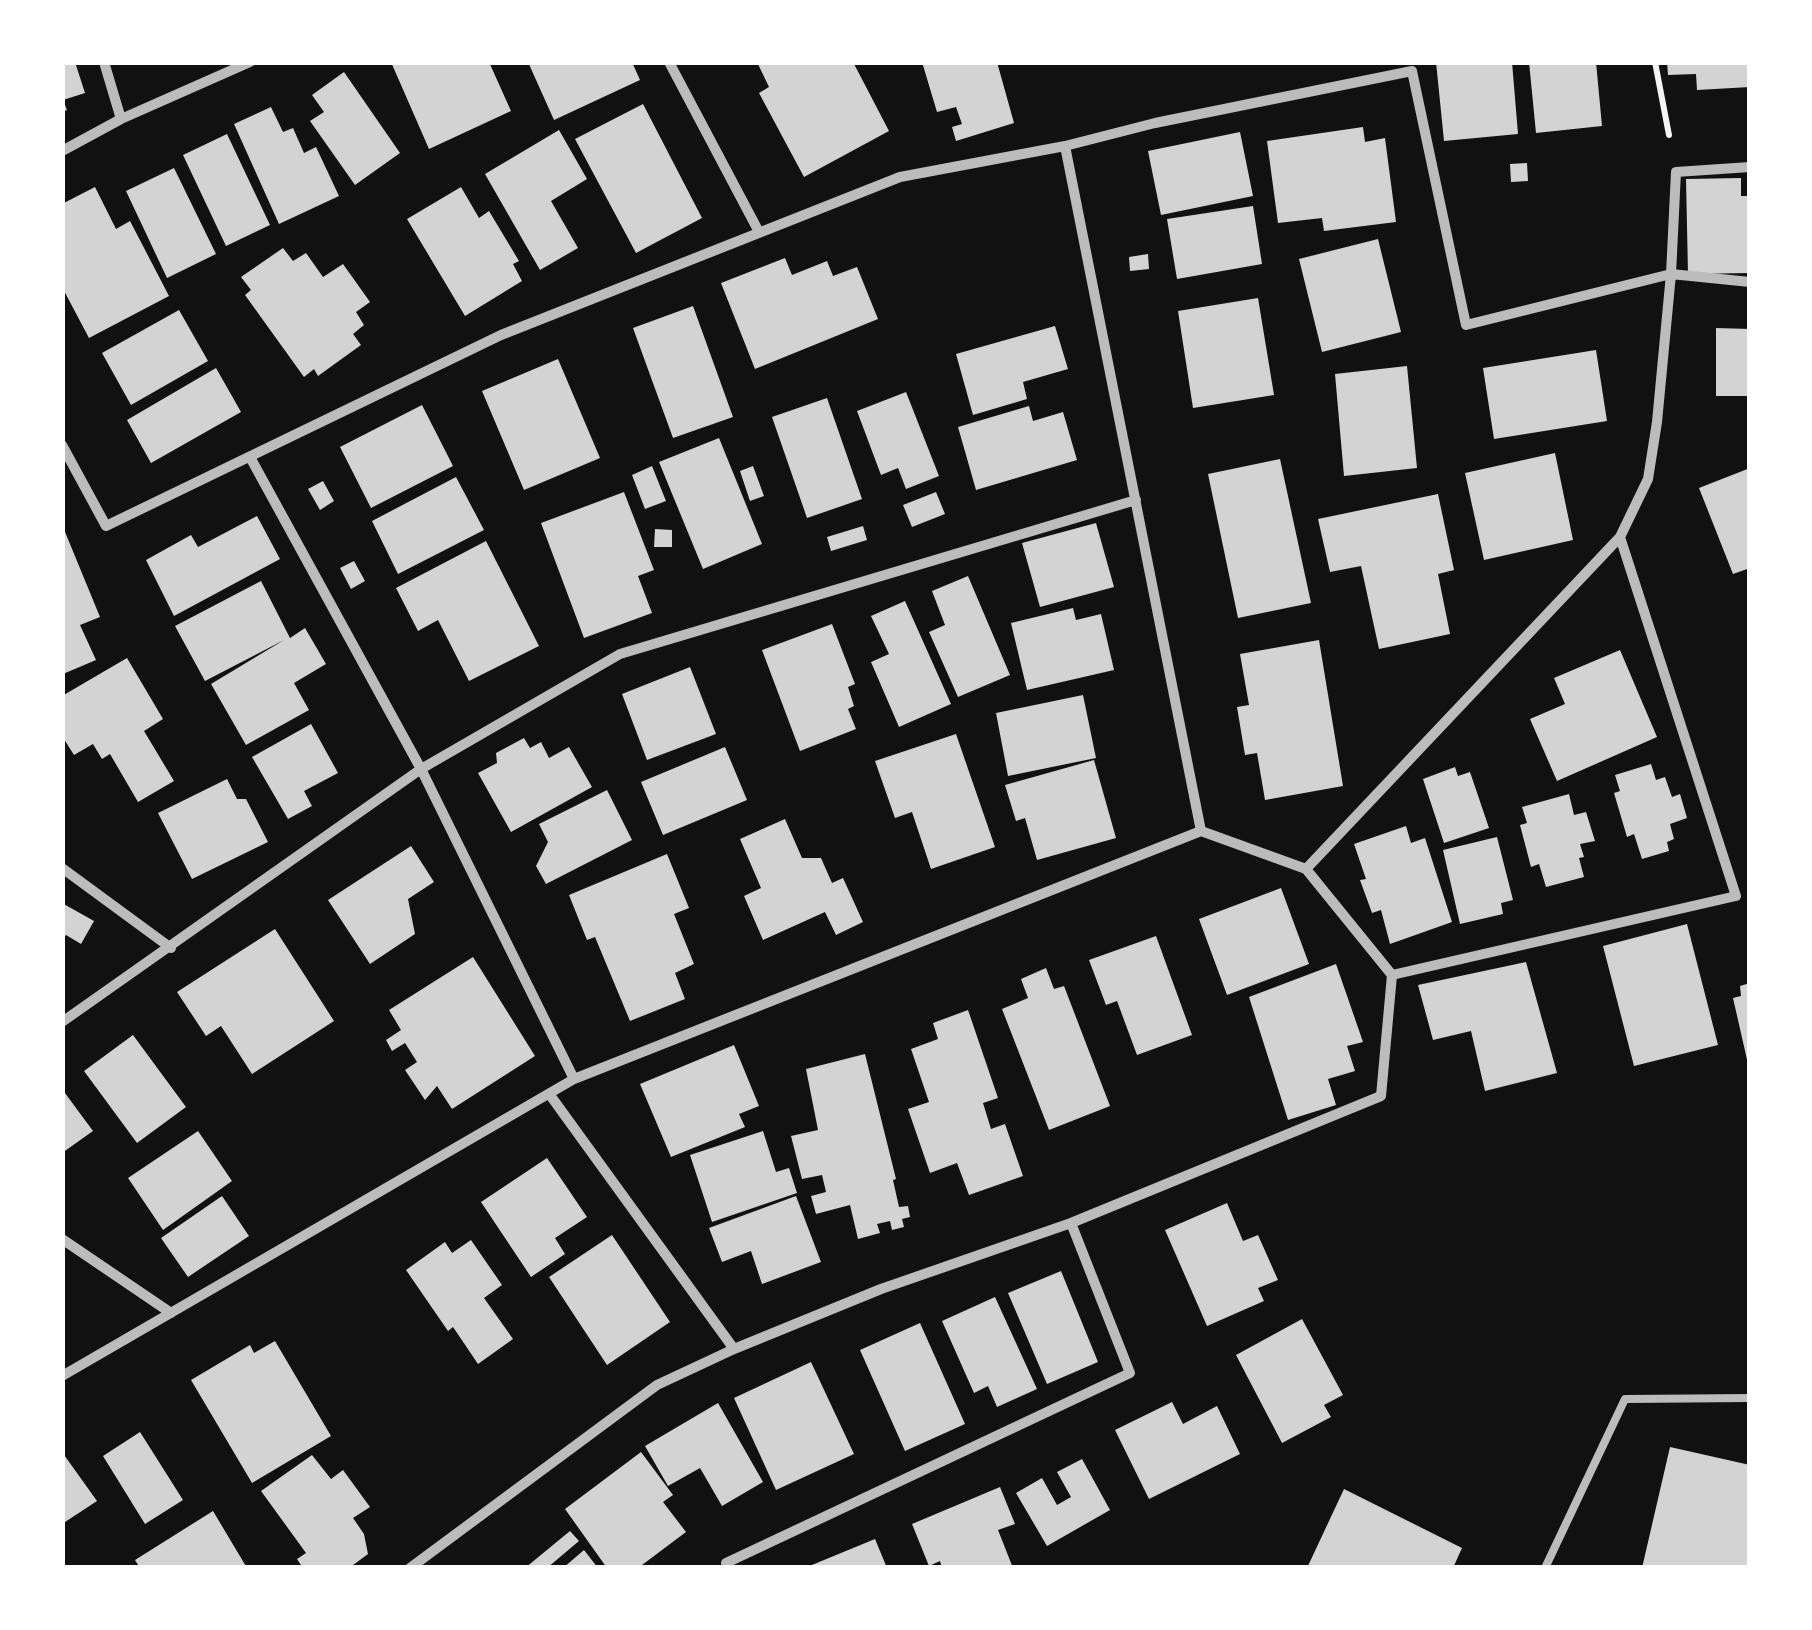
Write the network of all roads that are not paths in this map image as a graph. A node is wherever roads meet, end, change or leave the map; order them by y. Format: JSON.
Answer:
{"nodes":[{"id":1,"x":104,"y":62,"type":"edge"},
{"id":2,"x":250,"y":62,"type":"edge"},
{"id":3,"x":669,"y":62,"type":"edge"},
{"id":4,"x":121,"y":119,"type":"junction"},
{"id":5,"x":1066,"y":146,"type":"junction"},
{"id":6,"x":62,"y":151,"type":"edge"},
{"id":7,"x":1750,"y":167,"type":"edge"},
{"id":8,"x":759,"y":232,"type":"junction"},
{"id":9,"x":1672,"y":274,"type":"junction"},
{"id":10,"x":1750,"y":282,"type":"edge"},
{"id":11,"x":62,"y":445,"type":"edge"},
{"id":12,"x":250,"y":457,"type":"junction"},
{"id":13,"x":1136,"y":500,"type":"junction"},
{"id":14,"x":1620,"y":538,"type":"junction"},
{"id":15,"x":421,"y":769,"type":"junction"},
{"id":16,"x":1201,"y":831,"type":"junction"},
{"id":17,"x":62,"y":868,"type":"edge"},
{"id":18,"x":1306,"y":868,"type":"junction"},
{"id":19,"x":171,"y":948,"type":"junction"},
{"id":20,"x":1392,"y":976,"type":"junction"},
{"id":21,"x":62,"y":1022,"type":"edge"},
{"id":22,"x":574,"y":1079,"type":"junction"},
{"id":23,"x":550,"y":1095,"type":"junction"},
{"id":24,"x":1070,"y":1223,"type":"junction"},
{"id":25,"x":62,"y":1239,"type":"edge"},
{"id":26,"x":170,"y":1313,"type":"junction"},
{"id":27,"x":734,"y":1349,"type":"junction"},
{"id":28,"x":62,"y":1376,"type":"edge"},
{"id":29,"x":1750,"y":1398,"type":"edge"},
{"id":30,"x":410,"y":1568,"type":"edge"},
{"id":31,"x":728,"y":1568,"type":"edge"},
{"id":32,"x":1545,"y":1568,"type":"edge"}],
"edges":[{"from":1,"to":4,"type":"street"},
{"from":2,"to":4,"type":"street"},
{"from":3,"to":8,"type":"street"},
{"from":4,"to":6,"type":"street"},
{"from":5,"to":8,"type":"street"},
{"from":5,"to":9,"type":"street"},
{"from":5,"to":13,"type":"street"},
{"from":7,"to":9,"type":"street"},
{"from":8,"to":12,"type":"street"},
{"from":9,"to":10,"type":"street"},
{"from":9,"to":14,"type":"street"},
{"from":11,"to":12,"type":"street"},
{"from":12,"to":15,"type":"street"},
{"from":13,"to":15,"type":"street"},
{"from":13,"to":16,"type":"street"},
{"from":14,"to":18,"type":"street"},
{"from":14,"to":20,"type":"street"},
{"from":15,"to":19,"type":"street"},
{"from":15,"to":22,"type":"street"},
{"from":16,"to":18,"type":"street"},
{"from":16,"to":22,"type":"street"},
{"from":17,"to":19,"type":"street"},
{"from":18,"to":20,"type":"street"},
{"from":19,"to":21,"type":"street"},
{"from":20,"to":24,"type":"street"},
{"from":22,"to":23,"type":"street"},
{"from":23,"to":26,"type":"street"},
{"from":23,"to":27,"type":"street"},
{"from":24,"to":27,"type":"street"},
{"from":24,"to":31,"type":"street"},
{"from":25,"to":26,"type":"street"},
{"from":26,"to":28,"type":"street"},
{"from":27,"to":30,"type":"street"},
{"from":29,"to":32,"type":"lane"}]}
